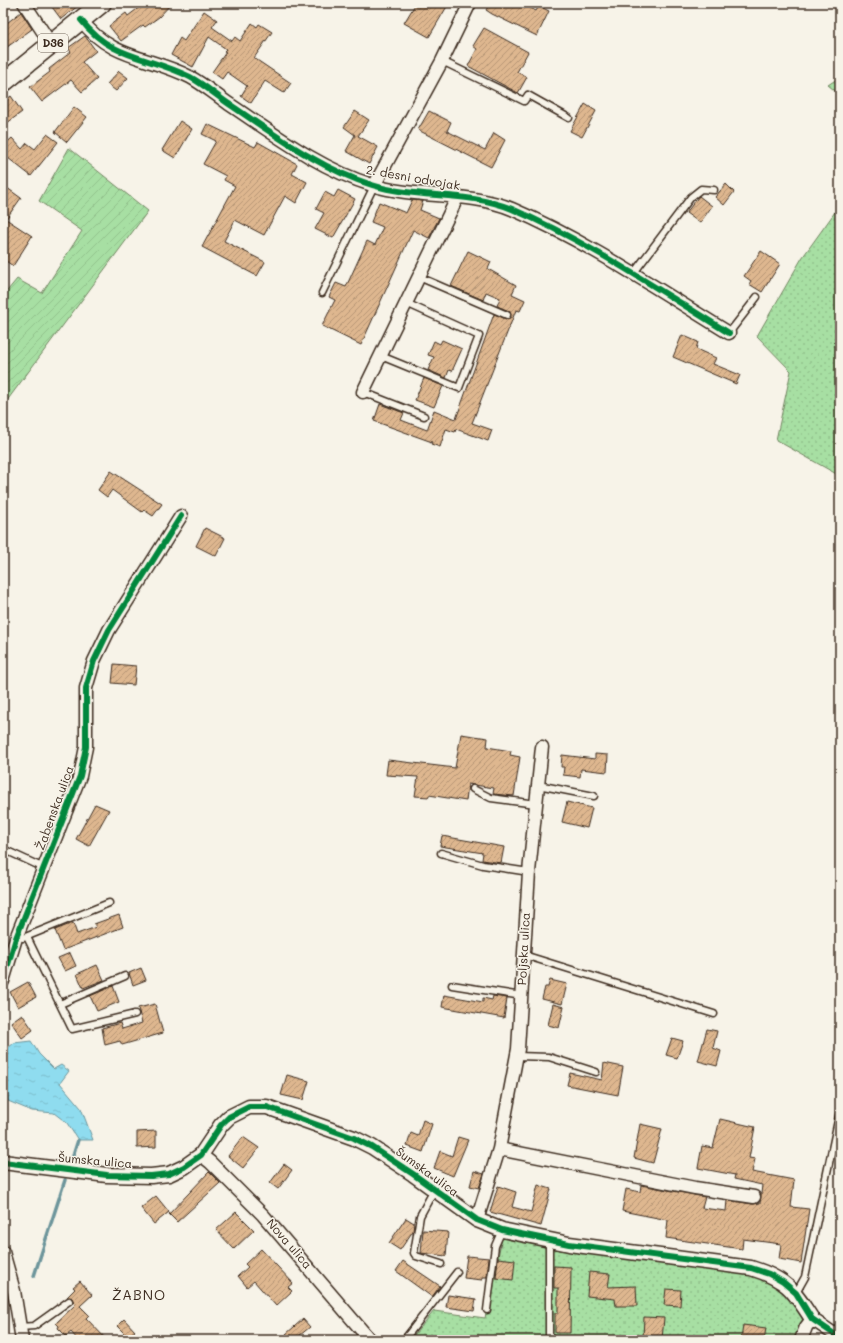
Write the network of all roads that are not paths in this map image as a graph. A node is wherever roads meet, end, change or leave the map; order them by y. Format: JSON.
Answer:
{"nodes":[{"id":1,"x":24,"y":3,"type":"edge"},
{"id":2,"x":102,"y":3,"type":"edge"},
{"id":3,"x":470,"y":3,"type":"edge"},
{"id":4,"x":81,"y":20,"type":"junction"},
{"id":5,"x":51,"y":44,"type":"junction"},
{"id":6,"x":442,"y":61,"type":"junction"},
{"id":7,"x":3,"y":83,"type":"edge"},
{"id":8,"x":569,"y":118,"type":"dead end"},
{"id":9,"x":374,"y":186,"type":"junction"},
{"id":10,"x":714,"y":190,"type":"dead end"},
{"id":11,"x":457,"y":198,"type":"junction"},
{"id":12,"x":633,"y":275,"type":"junction"},
{"id":13,"x":419,"y":277,"type":"junction"},
{"id":14,"x":322,"y":293,"type":"dead end"},
{"id":15,"x":756,"y":297,"type":"dead end"},
{"id":16,"x":406,"y":303,"type":"junction"},
{"id":17,"x":507,"y":315,"type":"dead end"},
{"id":18,"x":729,"y":333,"type":"joint"},
{"id":19,"x":381,"y":356,"type":"junction"},
{"id":20,"x":363,"y":392,"type":"joint"},
{"id":21,"x":424,"y":416,"type":"dead end"},
{"id":22,"x":181,"y":516,"type":"dead end"},
{"id":23,"x":542,"y":747,"type":"dead end"},
{"id":24,"x":538,"y":785,"type":"junction"},
{"id":25,"x":473,"y":790,"type":"dead end"},
{"id":26,"x":594,"y":796,"type":"dead end"},
{"id":27,"x":536,"y":804,"type":"junction"},
{"id":28,"x":3,"y":849,"type":"edge"},
{"id":29,"x":441,"y":853,"type":"dead end"},
{"id":30,"x":44,"y":868,"type":"junction"},
{"id":31,"x":529,"y":872,"type":"junction"},
{"id":32,"x":109,"y":904,"type":"dead end"},
{"id":33,"x":22,"y":938,"type":"junction"},
{"id":34,"x":524,"y":955,"type":"junction"},
{"id":35,"x":6,"y":961,"type":"edge"},
{"id":36,"x":125,"y":976,"type":"dead end"},
{"id":37,"x":3,"y":981,"type":"edge"},
{"id":38,"x":452,"y":985,"type":"dead end"},
{"id":39,"x":522,"y":996,"type":"junction"},
{"id":40,"x":60,"y":1004,"type":"junction"},
{"id":41,"x":135,"y":1014,"type":"dead end"},
{"id":42,"x":714,"y":1014,"type":"dead end"},
{"id":43,"x":517,"y":1056,"type":"junction"},
{"id":44,"x":596,"y":1072,"type":"dead end"},
{"id":45,"x":840,"y":1111,"type":"edge"},
{"id":46,"x":499,"y":1148,"type":"junction"},
{"id":47,"x":201,"y":1155,"type":"junction"},
{"id":48,"x":3,"y":1162,"type":"edge"},
{"id":49,"x":434,"y":1190,"type":"junction"},
{"id":50,"x":754,"y":1197,"type":"dead end"},
{"id":51,"x":477,"y":1220,"type":"junction"},
{"id":52,"x":502,"y":1230,"type":"junction"},
{"id":53,"x":549,"y":1240,"type":"junction"},
{"id":54,"x":3,"y":1252,"type":"edge"},
{"id":55,"x":442,"y":1264,"type":"dead end"},
{"id":56,"x":457,"y":1272,"type":"dead end"},
{"id":57,"x":796,"y":1293,"type":"junction"},
{"id":58,"x":70,"y":1301,"type":"dead end"},
{"id":59,"x":487,"y":1310,"type":"dead end"},
{"id":60,"x":812,"y":1319,"type":"junction"},
{"id":61,"x":20,"y":1327,"type":"junction"},
{"id":62,"x":840,"y":1338,"type":"edge"},
{"id":63,"x":22,"y":1340,"type":"edge"},
{"id":64,"x":370,"y":1340,"type":"edge"},
{"id":65,"x":404,"y":1340,"type":"edge"},
{"id":66,"x":549,"y":1340,"type":"edge"},
{"id":67,"x":801,"y":1340,"type":"edge"}],
"edges":[{"from":1,"to":5,"type":"street"},
{"from":2,"to":4,"type":"main road","number":"D36"},
{"from":3,"to":6,"type":"street","name":"2. desni odvojak"},
{"from":4,"to":5,"type":"main road","number":"D36"},
{"from":4,"to":9,"type":"street","name":"2. desni odvojak"},
{"from":5,"to":7,"type":"main road","number":"D36"},
{"from":6,"to":8,"type":"lane"},
{"from":6,"to":9,"type":"street","name":"2. desni odvojak"},
{"from":9,"to":11,"type":"street","name":"2. desni odvojak"},
{"from":9,"to":14,"type":"lane"},
{"from":10,"to":12,"type":"lane"},
{"from":11,"to":12,"type":"street","name":"2. desni odvojak"},
{"from":11,"to":13,"type":"street","name":"2. desni odvojak"},
{"from":12,"to":18,"type":"street","name":"2. desni odvojak"},
{"from":13,"to":16,"type":"street","name":"2. desni odvojak"},
{"from":13,"to":17,"type":"lane"},
{"from":15,"to":18,"type":"lane"},
{"from":16,"to":19,"type":"street","name":"2. desni odvojak"},
{"from":16,"to":19,"type":"lane"},
{"from":19,"to":20,"type":"street","name":"2. desni odvojak"},
{"from":20,"to":21,"type":"lane"},
{"from":22,"to":30,"type":"street","name":"Žabenska ulica"},
{"from":23,"to":24,"type":"street","name":"Poljska ulica"},
{"from":24,"to":26,"type":"lane"},
{"from":24,"to":27,"type":"street","name":"Poljska ulica"},
{"from":25,"to":27,"type":"lane"},
{"from":27,"to":31,"type":"street","name":"Poljska ulica"},
{"from":28,"to":30,"type":"lane"},
{"from":29,"to":31,"type":"lane"},
{"from":30,"to":33,"type":"street","name":"Žabenska ulica"},
{"from":31,"to":34,"type":"street","name":"Poljska ulica"},
{"from":32,"to":33,"type":"lane"},
{"from":33,"to":35,"type":"street","name":"Žabenska ulica"},
{"from":33,"to":40,"type":"lane"},
{"from":34,"to":39,"type":"street","name":"Poljska ulica"},
{"from":34,"to":42,"type":"lane"},
{"from":35,"to":37,"type":"street","name":"Žabenska ulica"},
{"from":36,"to":40,"type":"lane"},
{"from":38,"to":39,"type":"lane"},
{"from":39,"to":43,"type":"street","name":"Poljska ulica"},
{"from":40,"to":41,"type":"lane"},
{"from":43,"to":44,"type":"lane"},
{"from":43,"to":46,"type":"street","name":"Poljska ulica"},
{"from":45,"to":57,"type":"lane"},
{"from":46,"to":50,"type":"street"},
{"from":46,"to":51,"type":"street","name":"Poljska ulica"},
{"from":47,"to":48,"type":"street","name":"Šumska ulica"},
{"from":47,"to":49,"type":"street","name":"Šumska ulica"},
{"from":47,"to":64,"type":"street","name":"Nova ulica"},
{"from":49,"to":51,"type":"street","name":"Šumska ulica"},
{"from":49,"to":55,"type":"lane"},
{"from":51,"to":52,"type":"street","name":"Šumska ulica"},
{"from":52,"to":53,"type":"street","name":"Šumska ulica"},
{"from":52,"to":59,"type":"lane"},
{"from":53,"to":57,"type":"street","name":"Šumska ulica"},
{"from":53,"to":66,"type":"lane"},
{"from":54,"to":61,"type":"street"},
{"from":56,"to":65,"type":"lane"},
{"from":57,"to":60,"type":"street","name":"Šumska ulica"},
{"from":58,"to":61,"type":"lane"},
{"from":60,"to":62,"type":"street","name":"Šumska ulica"},
{"from":60,"to":67,"type":"street"},
{"from":61,"to":63,"type":"street"}]}
